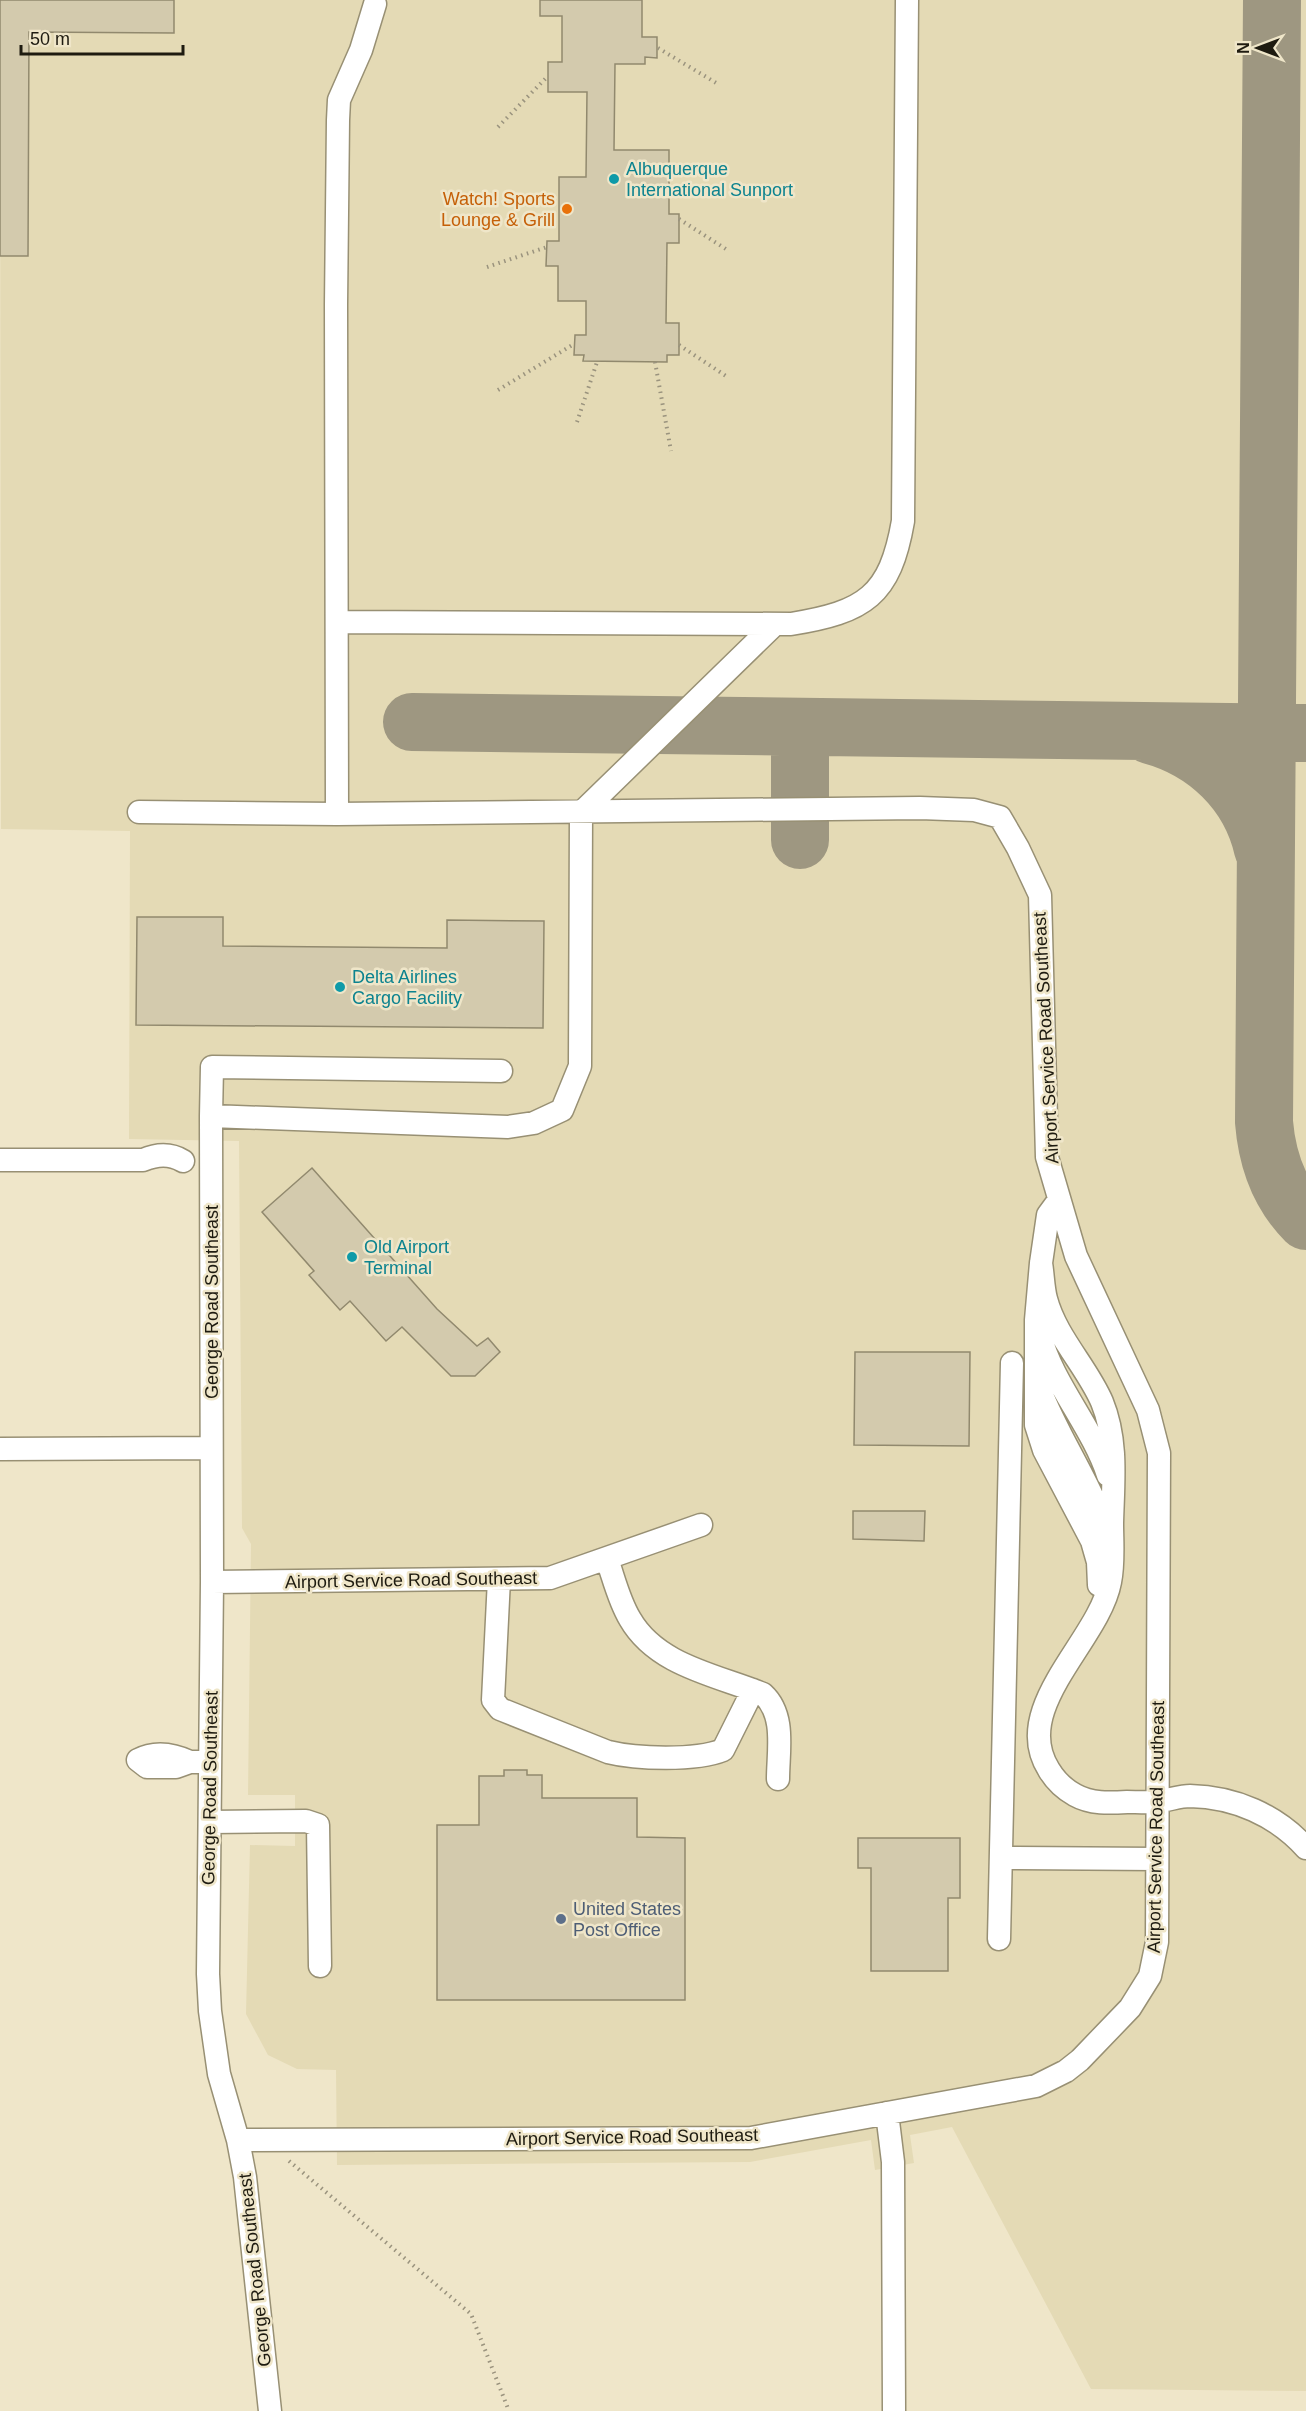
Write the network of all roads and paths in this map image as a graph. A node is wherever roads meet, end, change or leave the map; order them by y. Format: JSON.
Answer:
{"nodes":[{"id":1,"x":907,"y":0,"type":"edge"},
{"id":2,"x":375,"y":4,"type":"dead end"},
{"id":3,"x":658,"y":48,"type":"dead end"},
{"id":4,"x":547,"y":77,"type":"dead end"},
{"id":5,"x":718,"y":84,"type":"dead end"},
{"id":6,"x":498,"y":127,"type":"dead end"},
{"id":7,"x":679,"y":219,"type":"dead end"},
{"id":8,"x":547,"y":247,"type":"dead end"},
{"id":9,"x":729,"y":250,"type":"dead end"},
{"id":10,"x":487,"y":267,"type":"dead end"},
{"id":11,"x":574,"y":344,"type":"dead end"},
{"id":12,"x":679,"y":345,"type":"dead end"},
{"id":13,"x":597,"y":362,"type":"dead end"},
{"id":14,"x":655,"y":362,"type":"dead end"},
{"id":15,"x":726,"y":376,"type":"dead end"},
{"id":16,"x":498,"y":390,"type":"dead end"},
{"id":17,"x":577,"y":422,"type":"dead end"},
{"id":18,"x":671,"y":450,"type":"dead end"},
{"id":19,"x":338,"y":622,"type":"junction"},
{"id":20,"x":775,"y":624,"type":"junction"},
{"id":21,"x":139,"y":812,"type":"dead end"},
{"id":22,"x":581,"y":813,"type":"junction"},
{"id":23,"x":338,"y":814,"type":"junction"},
{"id":24,"x":501,"y":1071,"type":"dead end"},
{"id":25,"x":211,"y":1116,"type":"junction"},
{"id":26,"x":0,"y":1160,"type":"edge"},
{"id":27,"x":212,"y":1160,"type":"junction"},
{"id":28,"x":1059,"y":1200,"type":"junction"},
{"id":29,"x":1041,"y":1263,"type":"junction"},
{"id":30,"x":1036,"y":1320,"type":"junction"},
{"id":31,"x":1012,"y":1363,"type":"dead end"},
{"id":32,"x":1036,"y":1376,"type":"junction"},
{"id":33,"x":211,"y":1448,"type":"junction"},
{"id":34,"x":0,"y":1449,"type":"edge"},
{"id":35,"x":1112,"y":1494,"type":"junction"},
{"id":36,"x":701,"y":1525,"type":"dead end"},
{"id":37,"x":607,"y":1559,"type":"junction"},
{"id":38,"x":1112,"y":1564,"type":"junction"},
{"id":39,"x":499,"y":1579,"type":"junction"},
{"id":40,"x":212,"y":1582,"type":"junction"},
{"id":41,"x":1097,"y":1616,"type":"junction"},
{"id":42,"x":753,"y":1690,"type":"junction"},
{"id":43,"x":778,"y":1779,"type":"dead end"},
{"id":44,"x":1158,"y":1802,"type":"junction"},
{"id":45,"x":210,"y":1822,"type":"junction"},
{"id":46,"x":1306,"y":1848,"type":"edge"},
{"id":47,"x":1001,"y":1858,"type":"junction"},
{"id":48,"x":1158,"y":1859,"type":"junction"},
{"id":49,"x":999,"y":1939,"type":"dead end"},
{"id":50,"x":320,"y":1966,"type":"dead end"},
{"id":51,"x":887,"y":2113,"type":"junction"},
{"id":52,"x":263,"y":2139,"type":"junction"},
{"id":53,"x":238,"y":2140,"type":"junction"},
{"id":54,"x":270,"y":2411,"type":"edge"},
{"id":55,"x":509,"y":2411,"type":"edge"},
{"id":56,"x":894,"y":2411,"type":"edge"}],
"edges":[{"from":1,"to":20,"type":"street"},
{"from":2,"to":19,"type":"street"},
{"from":3,"to":5,"type":"path"},
{"from":4,"to":6,"type":"path"},
{"from":7,"to":9,"type":"path"},
{"from":8,"to":10,"type":"path"},
{"from":11,"to":16,"type":"path"},
{"from":12,"to":15,"type":"path"},
{"from":13,"to":17,"type":"path"},
{"from":14,"to":18,"type":"path"},
{"from":19,"to":20,"type":"street"},
{"from":19,"to":23,"type":"street"},
{"from":20,"to":22,"type":"street"},
{"from":21,"to":23,"type":"street","name":"Airport Service Road Southeast"},
{"from":22,"to":23,"type":"street","name":"Airport Service Road Southeast"},
{"from":22,"to":25,"type":"street"},
{"from":22,"to":28,"type":"street","name":"Airport Service Road Southeast"},
{"from":24,"to":25,"type":"street","name":"George Road Southeast"},
{"from":25,"to":27,"type":"street","name":"George Road Southeast"},
{"from":26,"to":27,"type":"street"},
{"from":27,"to":33,"type":"street","name":"George Road Southeast"},
{"from":28,"to":29,"type":"street"},
{"from":28,"to":44,"type":"street","name":"Airport Service Road Southeast"},
{"from":29,"to":30,"type":"street"},
{"from":29,"to":35,"type":"street"},
{"from":30,"to":32,"type":"street"},
{"from":30,"to":35,"type":"street"},
{"from":31,"to":47,"type":"street"},
{"from":32,"to":38,"type":"street"},
{"from":32,"to":41,"type":"street"},
{"from":33,"to":34,"type":"street"},
{"from":33,"to":40,"type":"street","name":"George Road Southeast"},
{"from":35,"to":38,"type":"street"},
{"from":36,"to":37,"type":"street","name":"Airport Service Road Southeast"},
{"from":37,"to":39,"type":"street","name":"Airport Service Road Southeast"},
{"from":37,"to":42,"type":"street"},
{"from":38,"to":41,"type":"street"},
{"from":39,"to":40,"type":"street","name":"Airport Service Road Southeast"},
{"from":39,"to":42,"type":"street"},
{"from":40,"to":45,"type":"street","name":"George Road Southeast"},
{"from":41,"to":44,"type":"street"},
{"from":42,"to":43,"type":"street"},
{"from":44,"to":46,"type":"street"},
{"from":44,"to":48,"type":"street","name":"Airport Service Road Southeast"},
{"from":45,"to":50,"type":"street"},
{"from":45,"to":53,"type":"street","name":"George Road Southeast"},
{"from":47,"to":48,"type":"street"},
{"from":47,"to":49,"type":"street"},
{"from":48,"to":51,"type":"street","name":"Airport Service Road Southeast"},
{"from":51,"to":52,"type":"street","name":"Airport Service Road Southeast"},
{"from":51,"to":56,"type":"street"},
{"from":52,"to":53,"type":"street","name":"Airport Service Road Southeast"},
{"from":52,"to":55,"type":"path"},
{"from":53,"to":54,"type":"street","name":"George Road Southeast"}]}
